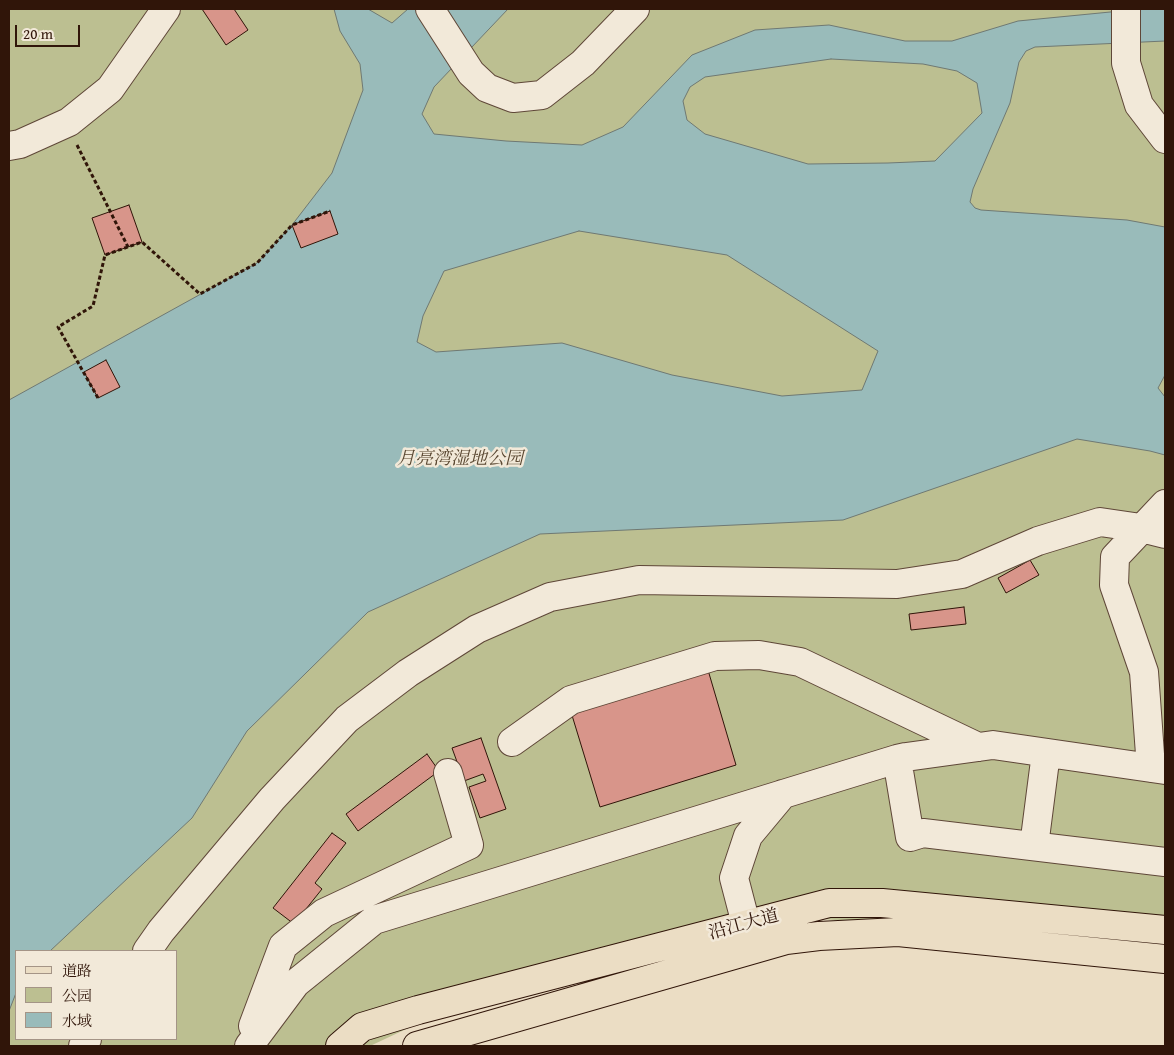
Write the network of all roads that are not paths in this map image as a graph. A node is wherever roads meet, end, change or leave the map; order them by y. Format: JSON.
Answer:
{"nodes":[{"id":1,"x":166,"y":9,"type":"edge"},
{"id":2,"x":430,"y":9,"type":"edge"},
{"id":3,"x":635,"y":9,"type":"edge"},
{"id":4,"x":1126,"y":9,"type":"edge"},
{"id":5,"x":1165,"y":139,"type":"edge"},
{"id":6,"x":9,"y":146,"type":"edge"},
{"id":7,"x":1165,"y":504,"type":"edge"},
{"id":8,"x":1153,"y":531,"type":"edge"},
{"id":9,"x":512,"y":742,"type":"dead end"},
{"id":10,"x":978,"y":747,"type":"junction"},
{"id":11,"x":1046,"y":753,"type":"junction"},
{"id":12,"x":897,"y":759,"type":"junction"},
{"id":13,"x":1158,"y":769,"type":"edge"},
{"id":14,"x":448,"y":773,"type":"dead end"},
{"id":15,"x":783,"y":794,"type":"junction"},
{"id":16,"x":1034,"y":846,"type":"junction"},
{"id":17,"x":1165,"y":862,"type":"edge"},
{"id":18,"x":746,"y":924,"type":"junction"},
{"id":19,"x":1165,"y":930,"type":"edge"},
{"id":20,"x":148,"y":950,"type":"edge"},
{"id":21,"x":1165,"y":960,"type":"edge"},
{"id":22,"x":245,"y":1046,"type":"edge"},
{"id":23,"x":250,"y":1046,"type":"edge"},
{"id":24,"x":340,"y":1046,"type":"edge"},
{"id":25,"x":417,"y":1046,"type":"edge"}],
"edges":[{"from":1,"to":6,"type":"street"},
{"from":2,"to":3,"type":"street"},
{"from":4,"to":5,"type":"street"},
{"from":7,"to":8,"type":"street"},
{"from":8,"to":13,"type":"street"},
{"from":8,"to":20,"type":"street"},
{"from":9,"to":10,"type":"street"},
{"from":10,"to":11,"type":"street"},
{"from":10,"to":12,"type":"street"},
{"from":11,"to":13,"type":"street"},
{"from":11,"to":16,"type":"street"},
{"from":12,"to":15,"type":"street"},
{"from":12,"to":16,"type":"street"},
{"from":14,"to":22,"type":"street"},
{"from":15,"to":18,"type":"street"},
{"from":15,"to":23,"type":"street"},
{"from":16,"to":17,"type":"street"},
{"from":18,"to":19,"type":"main road","name":"沿江大道"},
{"from":18,"to":24,"type":"main road","name":"沿江大道"},
{"from":21,"to":25,"type":"main road","name":"沿江大道"}]}
